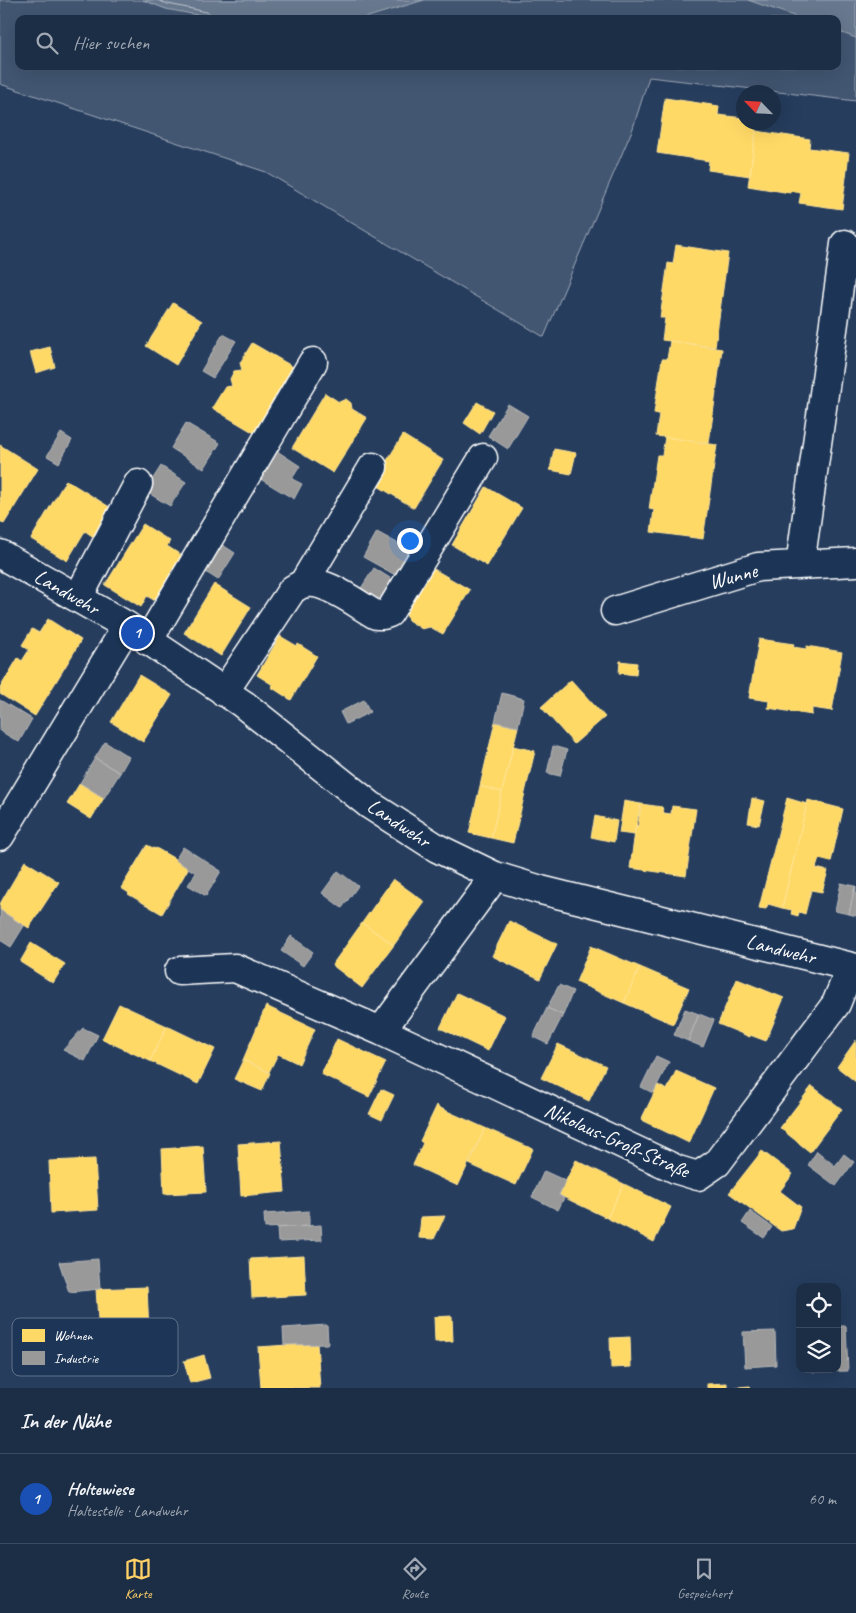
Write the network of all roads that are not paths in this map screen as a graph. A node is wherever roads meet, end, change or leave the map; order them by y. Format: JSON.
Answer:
{"nodes":[{"id":1,"x":845,"y":244,"type":"dead end"},
{"id":2,"x":312,"y":362,"type":"dead end"},
{"id":3,"x":483,"y":458,"type":"dead end"},
{"id":4,"x":373,"y":467,"type":"dead end"},
{"id":5,"x":138,"y":484,"type":"dead end"},
{"id":6,"x":0,"y":554,"type":"edge"},
{"id":7,"x":856,"y":562,"type":"edge"},
{"id":8,"x":800,"y":565,"type":"junction"},
{"id":9,"x":303,"y":584,"type":"junction"},
{"id":10,"x":78,"y":598,"type":"junction"},
{"id":11,"x":615,"y":612,"type":"dead end"},
{"id":12,"x":138,"y":634,"type":"junction"},
{"id":13,"x":224,"y":692,"type":"junction"},
{"id":14,"x":0,"y":836,"type":"edge"},
{"id":15,"x":495,"y":876,"type":"junction"},
{"id":16,"x":854,"y":967,"type":"edge"},
{"id":17,"x":179,"y":971,"type":"dead end"},
{"id":18,"x":381,"y":1031,"type":"junction"}],
"edges":[{"from":1,"to":8,"type":"street"},
{"from":2,"to":12,"type":"street"},
{"from":3,"to":9,"type":"street"},
{"from":4,"to":9,"type":"street"},
{"from":5,"to":10,"type":"street"},
{"from":6,"to":10,"type":"street","name":"Landwehr"},
{"from":7,"to":8,"type":"street","name":"Wunne"},
{"from":8,"to":11,"type":"street","name":"Wunne"},
{"from":9,"to":13,"type":"street"},
{"from":10,"to":12,"type":"street","name":"Landwehr"},
{"from":12,"to":13,"type":"street","name":"Landwehr"},
{"from":12,"to":14,"type":"street"},
{"from":13,"to":15,"type":"street","name":"Landwehr"},
{"from":15,"to":16,"type":"street","name":"Landwehr"},
{"from":15,"to":18,"type":"street"},
{"from":16,"to":18,"type":"street","name":"Nikolaus-Groß-Straße"},
{"from":17,"to":18,"type":"street","name":"Nikolaus-Groß-Straße"}]}
